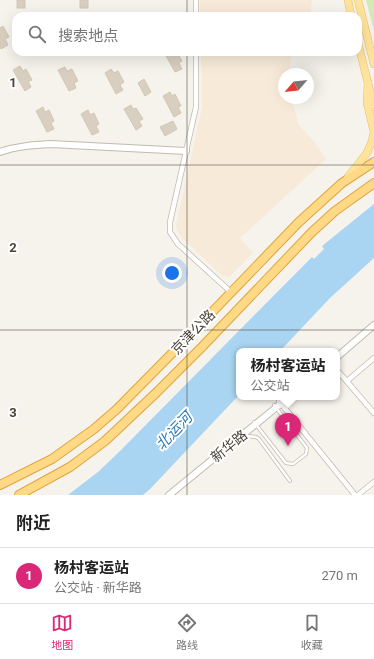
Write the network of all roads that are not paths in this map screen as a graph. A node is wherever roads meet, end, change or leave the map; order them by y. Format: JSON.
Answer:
{"nodes":[{"id":1,"x":196,"y":0,"type":"edge"},
{"id":2,"x":348,"y":0,"type":"edge"},
{"id":3,"x":358,"y":0,"type":"edge"},
{"id":4,"x":196,"y":12,"type":"edge"},
{"id":5,"x":351,"y":12,"type":"edge"},
{"id":6,"x":361,"y":12,"type":"edge"},
{"id":7,"x":362,"y":16,"type":"edge"},
{"id":8,"x":196,"y":56,"type":"edge"},
{"id":9,"x":361,"y":56,"type":"edge"},
{"id":10,"x":374,"y":64,"type":"edge"},
{"id":11,"x":368,"y":82,"type":"junction"},
{"id":12,"x":374,"y":107,"type":"edge"},
{"id":13,"x":186,"y":151,"type":"junction"},
{"id":14,"x":0,"y":152,"type":"edge"},
{"id":15,"x":374,"y":162,"type":"edge"},
{"id":16,"x":342,"y":183,"type":"junction"},
{"id":17,"x":374,"y":183,"type":"edge"},
{"id":18,"x":232,"y":293,"type":"junction"},
{"id":19,"x":374,"y":321,"type":"edge"},
{"id":20,"x":374,"y":325,"type":"edge"},
{"id":21,"x":340,"y":349,"type":"edge"},
{"id":22,"x":340,"y":354,"type":"edge"},
{"id":23,"x":374,"y":358,"type":"edge"},
{"id":24,"x":340,"y":373,"type":"edge"},
{"id":25,"x":347,"y":381,"type":"junction"},
{"id":26,"x":279,"y":403,"type":"edge"},
{"id":27,"x":374,"y":413,"type":"edge"},
{"id":28,"x":255,"y":423,"type":"junction"},
{"id":29,"x":243,"y":432,"type":"junction"},
{"id":30,"x":290,"y":481,"type":"dead end"},
{"id":31,"x":374,"y":482,"type":"edge"},
{"id":32,"x":0,"y":485,"type":"edge"},
{"id":33,"x":19,"y":495,"type":"edge"},
{"id":34,"x":163,"y":495,"type":"edge"},
{"id":35,"x":169,"y":495,"type":"edge"},
{"id":36,"x":355,"y":495,"type":"edge"},
{"id":37,"x":358,"y":495,"type":"edge"}],
"edges":[{"from":1,"to":4,"type":"street"},
{"from":2,"to":5,"type":"main road"},
{"from":3,"to":6,"type":"main road"},
{"from":7,"to":10,"type":"main road"},
{"from":8,"to":13,"type":"street"},
{"from":9,"to":11,"type":"main road"},
{"from":11,"to":12,"type":"main road"},
{"from":11,"to":16,"type":"main road"},
{"from":13,"to":14,"type":"street"},
{"from":13,"to":18,"type":"street"},
{"from":15,"to":16,"type":"highway","name":"京津公路"},
{"from":16,"to":18,"type":"highway","name":"京津公路"},
{"from":17,"to":33,"type":"highway","name":"京津公路"},
{"from":18,"to":32,"type":"highway","name":"京津公路"},
{"from":19,"to":21,"type":"street"},
{"from":20,"to":22,"type":"street"},
{"from":23,"to":25,"type":"street"},
{"from":24,"to":25,"type":"street"},
{"from":25,"to":27,"type":"street"},
{"from":26,"to":28,"type":"street","name":"新华路"},
{"from":26,"to":28,"type":"lane"},
{"from":26,"to":36,"type":"street"},
{"from":28,"to":29,"type":"street","name":"新华路"},
{"from":29,"to":30,"type":"lane"},
{"from":29,"to":34,"type":"street","name":"新华路"},
{"from":29,"to":35,"type":"street","name":"新华路"},
{"from":31,"to":37,"type":"street"}]}
